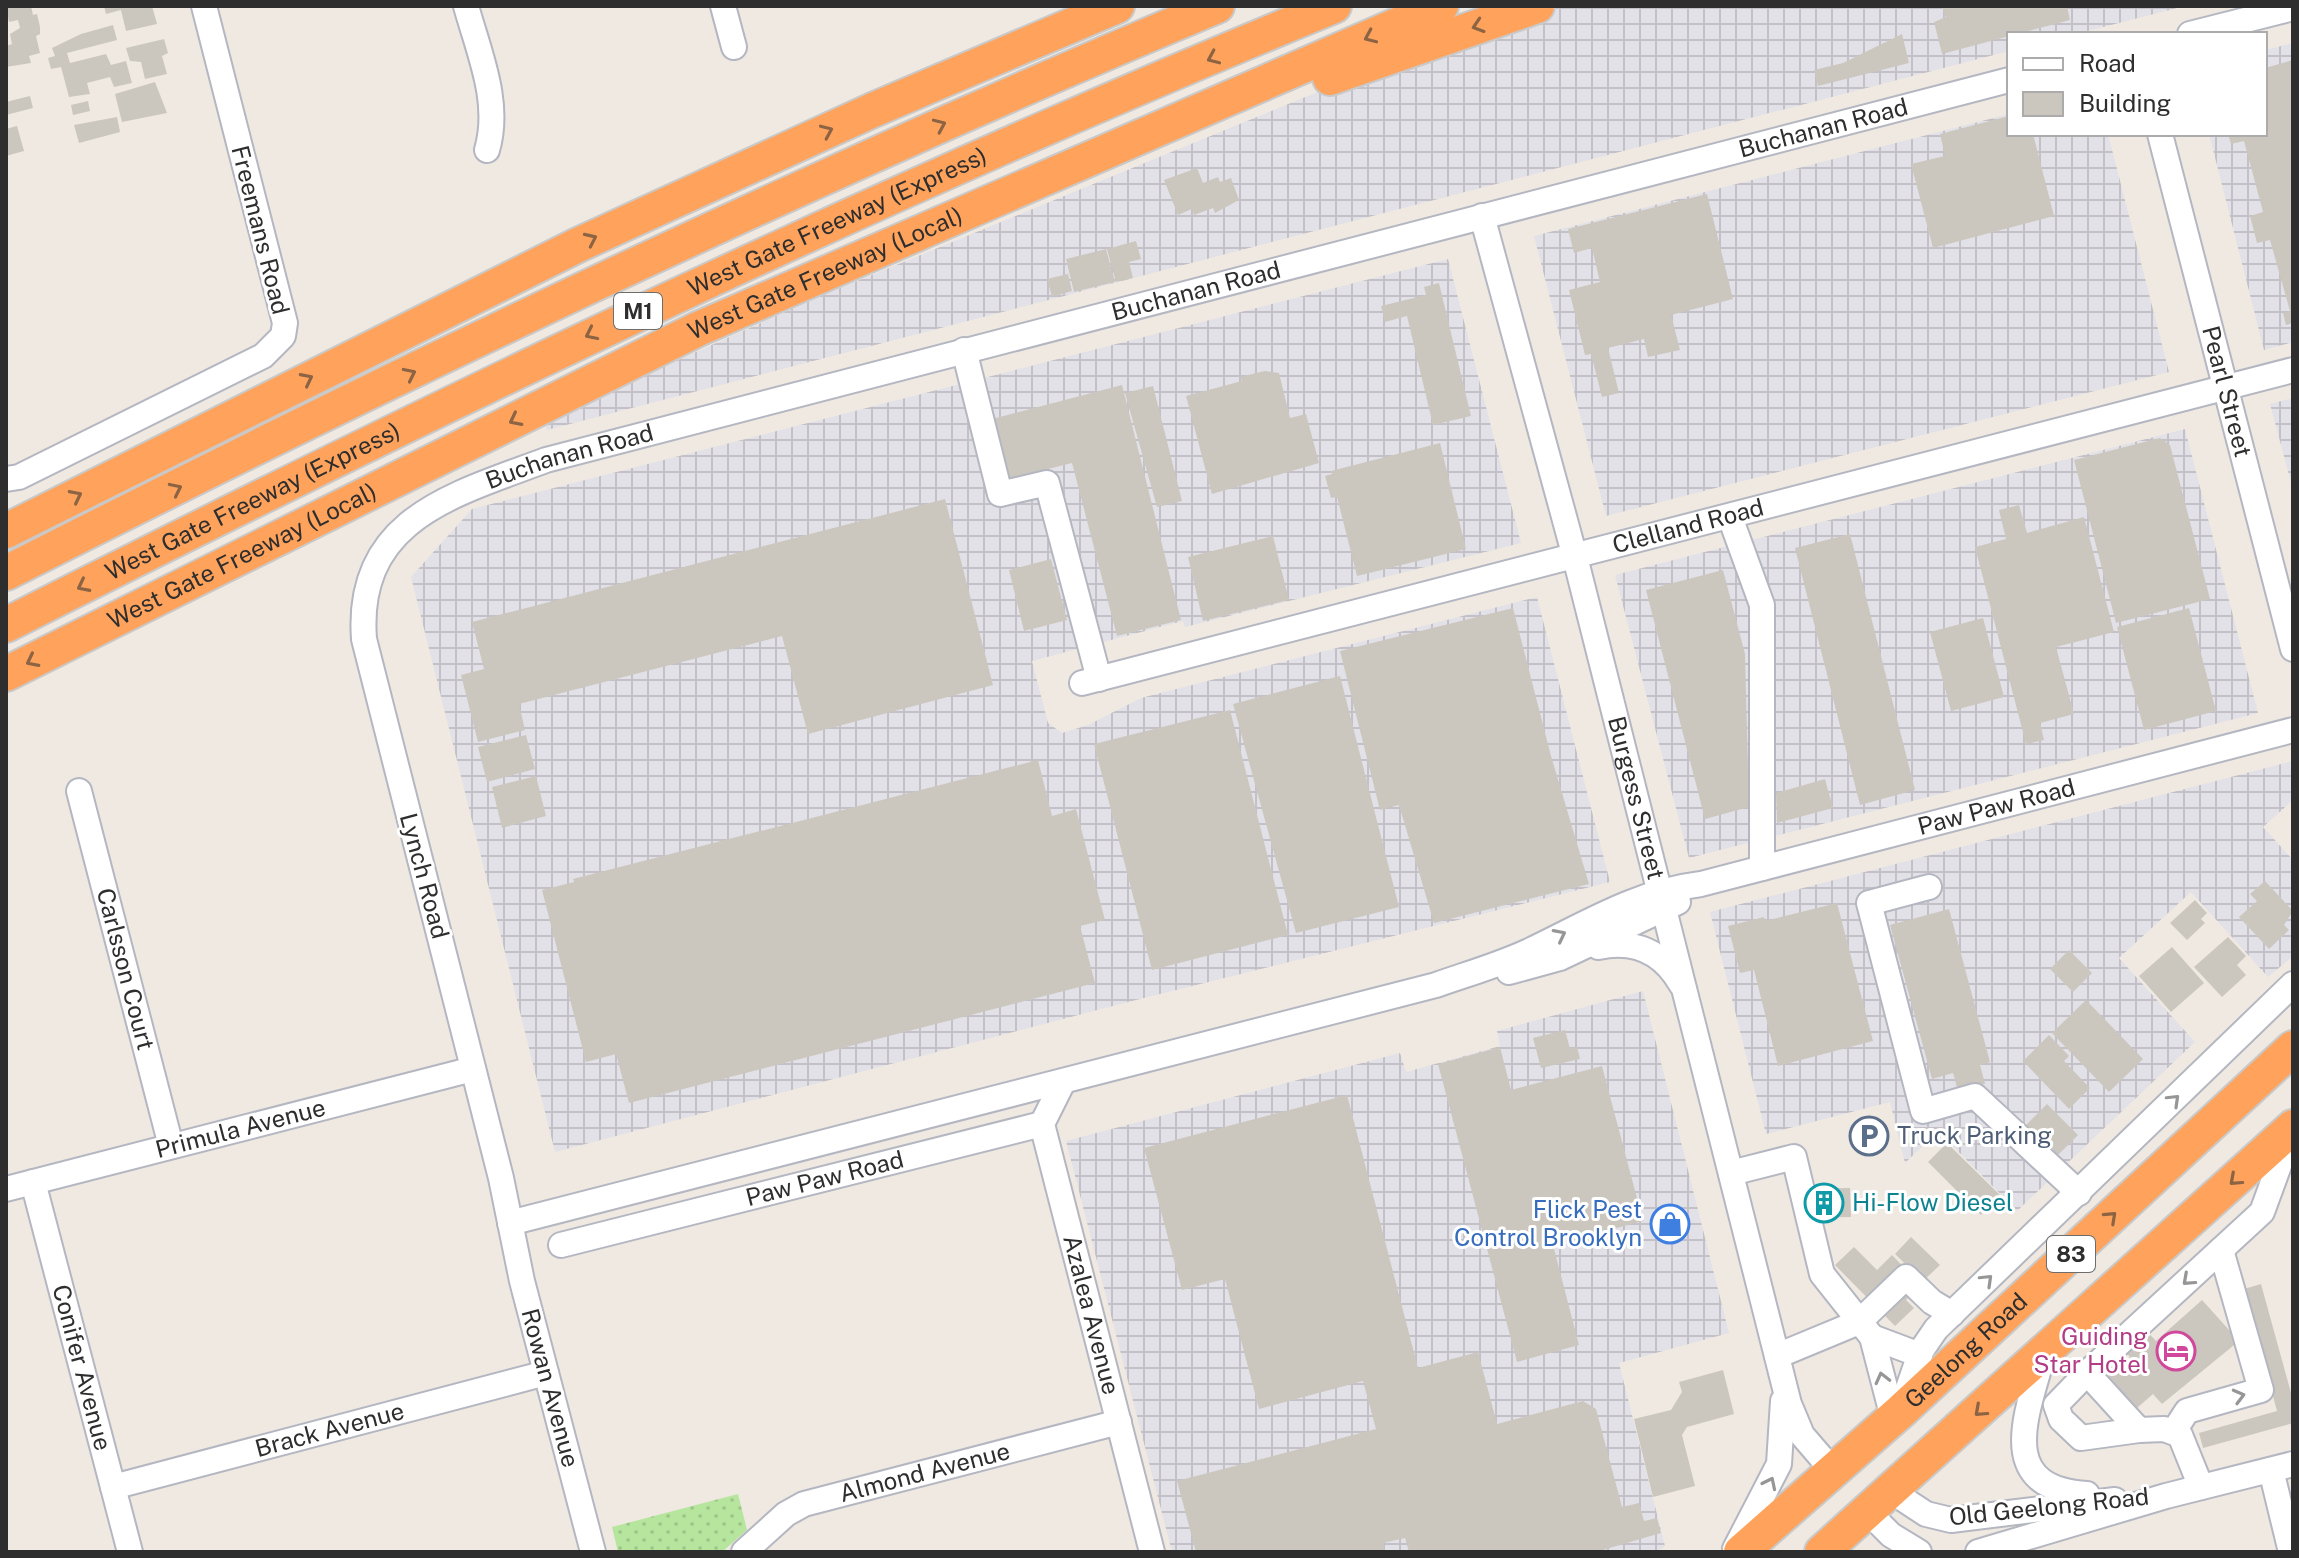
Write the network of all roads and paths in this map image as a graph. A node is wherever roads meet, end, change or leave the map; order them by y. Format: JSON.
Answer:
{"nodes":[{"id":1,"x":204,"y":6,"type":"edge"},
{"id":2,"x":466,"y":6,"type":"edge"},
{"id":3,"x":723,"y":6,"type":"edge"},
{"id":4,"x":1117,"y":6,"type":"edge"},
{"id":5,"x":1217,"y":6,"type":"edge"},
{"id":6,"x":1334,"y":6,"type":"edge"},
{"id":7,"x":1441,"y":6,"type":"edge"},
{"id":8,"x":1537,"y":6,"type":"edge"},
{"id":9,"x":2293,"y":8,"type":"edge"},
{"id":10,"x":2198,"y":32,"type":"edge"},
{"id":11,"x":734,"y":47,"type":"dead end"},
{"id":12,"x":2007,"y":81,"type":"edge"},
{"id":13,"x":2161,"y":136,"type":"edge"},
{"id":14,"x":487,"y":150,"type":"dead end"},
{"id":15,"x":1482,"y":216,"type":"junction"},
{"id":16,"x":813,"y":278,"type":"junction"},
{"id":17,"x":964,"y":350,"type":"junction"},
{"id":18,"x":2293,"y":370,"type":"edge"},
{"id":19,"x":2226,"y":387,"type":"junction"},
{"id":20,"x":6,"y":479,"type":"edge"},
{"id":21,"x":1730,"y":517,"type":"junction"},
{"id":22,"x":6,"y":531,"type":"edge"},
{"id":23,"x":395,"y":534,"type":"joint"},
{"id":24,"x":1575,"y":557,"type":"junction"},
{"id":25,"x":6,"y":573,"type":"edge"},
{"id":26,"x":6,"y":625,"type":"edge"},
{"id":27,"x":2293,"y":649,"type":"edge"},
{"id":28,"x":6,"y":674,"type":"edge"},
{"id":29,"x":2293,"y":730,"type":"edge"},
{"id":30,"x":79,"y":791,"type":"dead end"},
{"id":31,"x":1762,"y":868,"type":"junction"},
{"id":32,"x":1929,"y":887,"type":"dead end"},
{"id":33,"x":1663,"y":901,"type":"junction"},
{"id":34,"x":1560,"y":958,"type":"junction"},
{"id":35,"x":2293,"y":984,"type":"edge"},
{"id":36,"x":1436,"y":985,"type":"junction"},
{"id":37,"x":1690,"y":1004,"type":"junction"},
{"id":38,"x":2293,"y":1048,"type":"edge"},
{"id":39,"x":473,"y":1069,"type":"junction"},
{"id":40,"x":1063,"y":1082,"type":"junction"},
{"id":41,"x":1005,"y":1096,"type":"junction"},
{"id":42,"x":1042,"y":1124,"type":"junction"},
{"id":43,"x":2293,"y":1128,"type":"edge"},
{"id":44,"x":171,"y":1146,"type":"junction"},
{"id":45,"x":1731,"y":1173,"type":"junction"},
{"id":46,"x":676,"y":1181,"type":"junction"},
{"id":47,"x":33,"y":1182,"type":"junction"},
{"id":48,"x":6,"y":1189,"type":"edge"},
{"id":49,"x":2079,"y":1193,"type":"junction"},
{"id":50,"x":684,"y":1216,"type":"junction"},
{"id":51,"x":510,"y":1223,"type":"junction"},
{"id":52,"x":561,"y":1245,"type":"dead end"},
{"id":53,"x":2221,"y":1250,"type":"junction"},
{"id":54,"x":1952,"y":1314,"type":"junction"},
{"id":55,"x":1865,"y":1329,"type":"junction"},
{"id":56,"x":1920,"y":1355,"type":"junction"},
{"id":57,"x":2043,"y":1355,"type":"junction"},
{"id":58,"x":1777,"y":1356,"type":"junction"},
{"id":59,"x":546,"y":1373,"type":"junction"},
{"id":60,"x":2087,"y":1373,"type":"junction"},
{"id":61,"x":1783,"y":1383,"type":"junction"},
{"id":62,"x":1896,"y":1415,"type":"junction"},
{"id":63,"x":1119,"y":1422,"type":"junction"},
{"id":64,"x":2139,"y":1430,"type":"junction"},
{"id":65,"x":2174,"y":1431,"type":"junction"},
{"id":66,"x":1840,"y":1465,"type":"junction"},
{"id":67,"x":2282,"y":1467,"type":"edge"},
{"id":68,"x":113,"y":1487,"type":"junction"},
{"id":69,"x":2201,"y":1487,"type":"junction"},
{"id":70,"x":2166,"y":1496,"type":"junction"},
{"id":71,"x":1880,"y":1502,"type":"junction"},
{"id":72,"x":130,"y":1552,"type":"edge"},
{"id":73,"x":593,"y":1552,"type":"edge"},
{"id":74,"x":744,"y":1552,"type":"edge"},
{"id":75,"x":1152,"y":1552,"type":"edge"},
{"id":76,"x":1733,"y":1552,"type":"edge"},
{"id":77,"x":1741,"y":1552,"type":"edge"},
{"id":78,"x":1822,"y":1552,"type":"edge"},
{"id":79,"x":1919,"y":1552,"type":"edge"},
{"id":80,"x":1978,"y":1552,"type":"edge"},
{"id":81,"x":2291,"y":1552,"type":"edge"}],
"edges":[{"from":1,"to":20,"type":"street","name":"Freemans Road"},
{"from":2,"to":14,"type":"street"},
{"from":3,"to":11,"type":"street"},
{"from":22,"to":4,"type":"highway","one_way":true},
{"from":25,"to":5,"type":"highway","name":"West Gate Freeway (Express)","number":"M1","one_way":true},
{"from":6,"to":26,"type":"highway","name":"West Gate Freeway (Express)","number":"M1","one_way":true},
{"from":7,"to":16,"type":"highway","name":"West Gate Freeway (Local)","number":"M1","one_way":true},
{"from":8,"to":16,"type":"highway","one_way":true},
{"from":9,"to":10,"type":"street"},
{"from":12,"to":15,"type":"street","name":"Buchanan Road"},
{"from":13,"to":19,"type":"street","name":"Pearl Street"},
{"from":15,"to":17,"type":"street","name":"Buchanan Road"},
{"from":15,"to":24,"type":"street","name":"Burgess Street"},
{"from":16,"to":28,"type":"highway","name":"West Gate Freeway (Local)","number":"M1","one_way":true},
{"from":17,"to":23,"type":"street","name":"Buchanan Road"},
{"from":17,"to":24,"type":"street","name":"Clelland Road"},
{"from":18,"to":19,"type":"street","name":"Clelland Road"},
{"from":19,"to":21,"type":"street","name":"Clelland Road"},
{"from":19,"to":27,"type":"street","name":"Pearl Street"},
{"from":21,"to":24,"type":"street","name":"Clelland Road"},
{"from":21,"to":31,"type":"street"},
{"from":23,"to":39,"type":"street","name":"Lynch Road"},
{"from":24,"to":33,"type":"street","name":"Burgess Street"},
{"from":29,"to":31,"type":"street","name":"Paw Paw Road"},
{"from":30,"to":44,"type":"street","name":"Carlsson Court"},
{"from":31,"to":33,"type":"street","name":"Paw Paw Road"},
{"from":32,"to":49,"type":"street"},
{"from":33,"to":34,"type":"street","name":"Paw Paw Road"},
{"from":36,"to":33,"type":"street","name":"Paw Paw Road","one_way":true},
{"from":33,"to":37,"type":"street","name":"Burgess Street"},
{"from":34,"to":36,"type":"street","name":"Paw Paw Road"},
{"from":34,"to":37,"type":"street"},
{"from":49,"to":35,"type":"street","one_way":true},
{"from":36,"to":40,"type":"street","name":"Paw Paw Road"},
{"from":37,"to":45,"type":"street","name":"Burgess Street"},
{"from":62,"to":38,"type":"highway","name":"Geelong Road","number":"83","one_way":true},
{"from":39,"to":44,"type":"street","name":"Primula Avenue"},
{"from":39,"to":51,"type":"street","name":"Lynch Road"},
{"from":40,"to":41,"type":"street","name":"Paw Paw Road"},
{"from":40,"to":42,"type":"street"},
{"from":41,"to":42,"type":"street"},
{"from":41,"to":46,"type":"street","name":"Paw Paw Road"},
{"from":42,"to":50,"type":"street","name":"Paw Paw Road"},
{"from":42,"to":63,"type":"street","name":"Azalea Avenue"},
{"from":43,"to":53,"type":"street"},
{"from":43,"to":57,"type":"highway","number":"83","one_way":true},
{"from":44,"to":47,"type":"street","name":"Primula Avenue"},
{"from":45,"to":55,"type":"street"},
{"from":45,"to":58,"type":"street","name":"Burgess Street"},
{"from":46,"to":50,"type":"street"},
{"from":46,"to":51,"type":"street","name":"Paw Paw Road"},
{"from":47,"to":48,"type":"street","name":"Primula Avenue"},
{"from":47,"to":68,"type":"street","name":"Conifer Avenue"},
{"from":54,"to":49,"type":"street","one_way":true},
{"from":50,"to":52,"type":"street","name":"Paw Paw Road"},
{"from":51,"to":59,"type":"street","name":"Rowan Avenue"},
{"from":53,"to":60,"type":"street","one_way":true},
{"from":65,"to":53,"type":"street","one_way":true},
{"from":54,"to":55,"type":"street"},
{"from":54,"to":56,"type":"street"},
{"from":55,"to":56,"type":"street"},
{"from":55,"to":58,"type":"street"},
{"from":62,"to":55,"type":"street","one_way":true},
{"from":56,"to":62,"type":"street"},
{"from":57,"to":70,"type":"street"},
{"from":57,"to":71,"type":"highway","number":"83","one_way":true},
{"from":58,"to":61,"type":"street","name":"Burgess Street"},
{"from":59,"to":68,"type":"street","name":"Brack Avenue"},
{"from":59,"to":73,"type":"street","name":"Rowan Avenue"},
{"from":60,"to":64,"type":"street"},
{"from":60,"to":64,"type":"street"},
{"from":61,"to":66,"type":"street","name":"Burgess Street"},
{"from":76,"to":61,"type":"street","one_way":true},
{"from":62,"to":66,"type":"highway","name":"Geelong Road","number":"83"},
{"from":63,"to":74,"type":"street","name":"Almond Avenue"},
{"from":63,"to":75,"type":"street","name":"Azalea Avenue"},
{"from":64,"to":65,"type":"street"},
{"from":65,"to":69,"type":"street"},
{"from":66,"to":71,"type":"highway"},
{"from":66,"to":77,"type":"highway","name":"Geelong Road","number":"83"},
{"from":67,"to":69,"type":"street","name":"Old Geelong Road"},
{"from":67,"to":81,"type":"street"},
{"from":68,"to":72,"type":"street","name":"Conifer Avenue"},
{"from":69,"to":70,"type":"street","name":"Old Geelong Road"},
{"from":70,"to":71,"type":"street","name":"Old Geelong Road"},
{"from":70,"to":80,"type":"street","name":"Old Geelong Road"},
{"from":71,"to":78,"type":"highway","number":"83"},
{"from":71,"to":79,"type":"street"}]}
